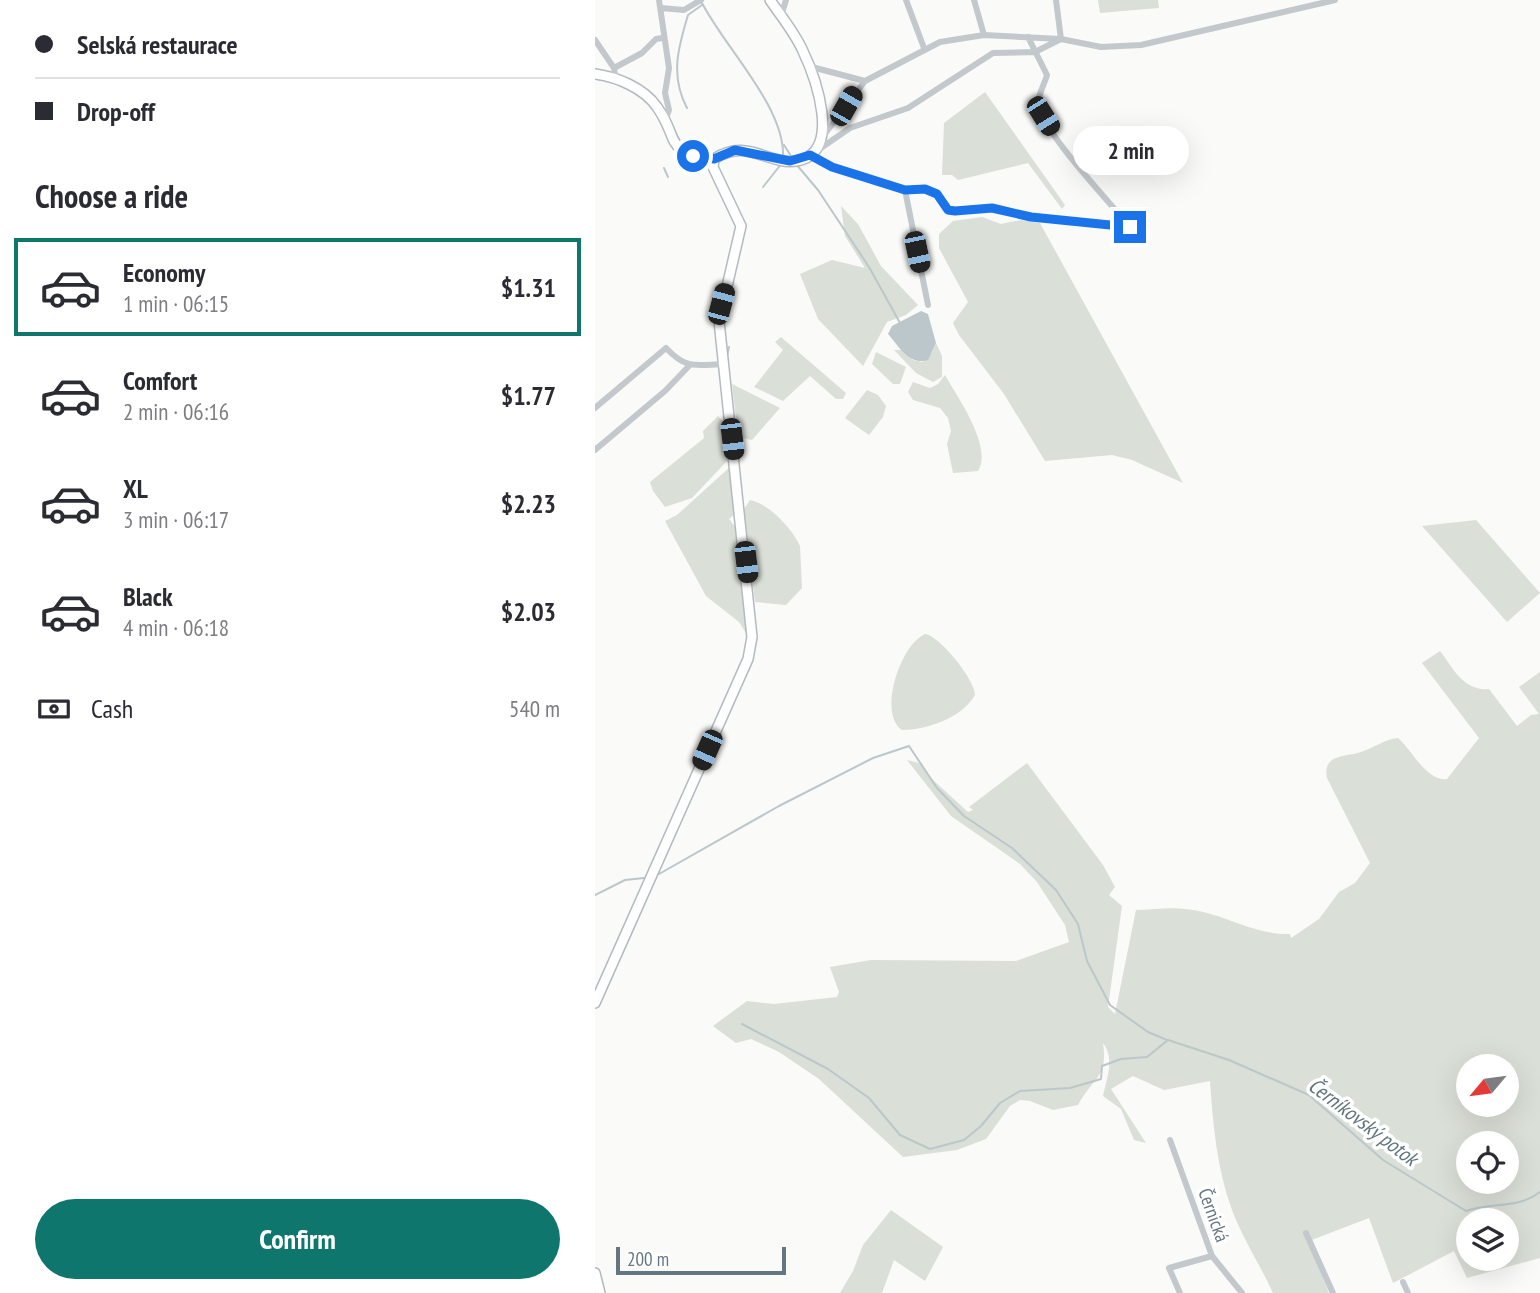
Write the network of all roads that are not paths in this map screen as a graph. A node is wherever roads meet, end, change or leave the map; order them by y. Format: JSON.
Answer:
{"nodes":[{"id":1,"x":701,"y":0,"type":"edge"},
{"id":2,"x":770,"y":0,"type":"edge"},
{"id":3,"x":786,"y":0,"type":"edge"},
{"id":4,"x":906,"y":0,"type":"edge"},
{"id":5,"x":974,"y":0,"type":"edge"},
{"id":6,"x":1056,"y":0,"type":"edge"},
{"id":7,"x":1335,"y":0,"type":"edge"},
{"id":8,"x":660,"y":4,"type":"edge"},
{"id":9,"x":781,"y":16,"type":"junction"},
{"id":10,"x":984,"y":35,"type":"junction"},
{"id":11,"x":1028,"y":37,"type":"junction"},
{"id":12,"x":663,"y":38,"type":"junction"},
{"id":13,"x":1061,"y":39,"type":"junction"},
{"id":14,"x":595,"y":40,"type":"edge"},
{"id":15,"x":924,"y":48,"type":"junction"},
{"id":16,"x":1035,"y":52,"type":"junction"},
{"id":17,"x":808,"y":66,"type":"junction"},
{"id":18,"x":614,"y":72,"type":"junction"},
{"id":19,"x":595,"y":74,"type":"edge"},
{"id":20,"x":865,"y":81,"type":"junction"},
{"id":21,"x":665,"y":121,"type":"junction"},
{"id":22,"x":824,"y":135,"type":"junction"},
{"id":23,"x":814,"y":152,"type":"junction"},
{"id":24,"x":714,"y":159,"type":"junction"},
{"id":25,"x":905,"y":190,"type":"junction"},
{"id":26,"x":928,"y":305,"type":"dead end"},
{"id":27,"x":724,"y":364,"type":"junction"},
{"id":28,"x":689,"y":366,"type":"junction"},
{"id":29,"x":595,"y":408,"type":"edge"},
{"id":30,"x":595,"y":450,"type":"edge"},
{"id":31,"x":595,"y":1003,"type":"edge"},
{"id":32,"x":1170,"y":1140,"type":"dead end"},
{"id":33,"x":1306,"y":1233,"type":"dead end"},
{"id":34,"x":1212,"y":1256,"type":"junction"},
{"id":35,"x":595,"y":1273,"type":"edge"},
{"id":36,"x":1403,"y":1282,"type":"dead end"},
{"id":37,"x":600,"y":1293,"type":"edge"},
{"id":38,"x":1180,"y":1293,"type":"edge"},
{"id":39,"x":1242,"y":1293,"type":"edge"},
{"id":40,"x":1333,"y":1293,"type":"edge"},
{"id":41,"x":1408,"y":1293,"type":"edge"}],
"edges":[{"from":1,"to":8,"type":"street"},
{"from":2,"to":9,"type":"street"},
{"from":3,"to":9,"type":"street"},
{"from":4,"to":15,"type":"street"},
{"from":5,"to":10,"type":"street"},
{"from":6,"to":13,"type":"street"},
{"from":7,"to":13,"type":"street"},
{"from":8,"to":12,"type":"street"},
{"from":9,"to":17,"type":"street"},
{"from":10,"to":11,"type":"street"},
{"from":10,"to":15,"type":"street"},
{"from":11,"to":13,"type":"street"},
{"from":11,"to":16,"type":"street"},
{"from":12,"to":18,"type":"street"},
{"from":12,"to":21,"type":"street"},
{"from":13,"to":16,"type":"street"},
{"from":14,"to":18,"type":"street"},
{"from":15,"to":20,"type":"street"},
{"from":16,"to":23,"type":"street"},
{"from":16,"to":25,"type":"street"},
{"from":17,"to":20,"type":"street"},
{"from":17,"to":22,"type":"street"},
{"from":18,"to":19,"type":"street"},
{"from":18,"to":21,"type":"street"},
{"from":20,"to":22,"type":"street"},
{"from":21,"to":24,"type":"street"},
{"from":22,"to":23,"type":"street"},
{"from":23,"to":24,"type":"street"},
{"from":23,"to":25,"type":"street"},
{"from":24,"to":27,"type":"street"},
{"from":25,"to":26,"type":"street"},
{"from":27,"to":28,"type":"street"},
{"from":27,"to":31,"type":"street"},
{"from":28,"to":29,"type":"street"},
{"from":28,"to":30,"type":"street"},
{"from":32,"to":34,"type":"street","name":"Černická"},
{"from":33,"to":40,"type":"street"},
{"from":34,"to":38,"type":"street"},
{"from":34,"to":39,"type":"street","name":"Černická"},
{"from":35,"to":37,"type":"street"},
{"from":36,"to":41,"type":"street"}]}
